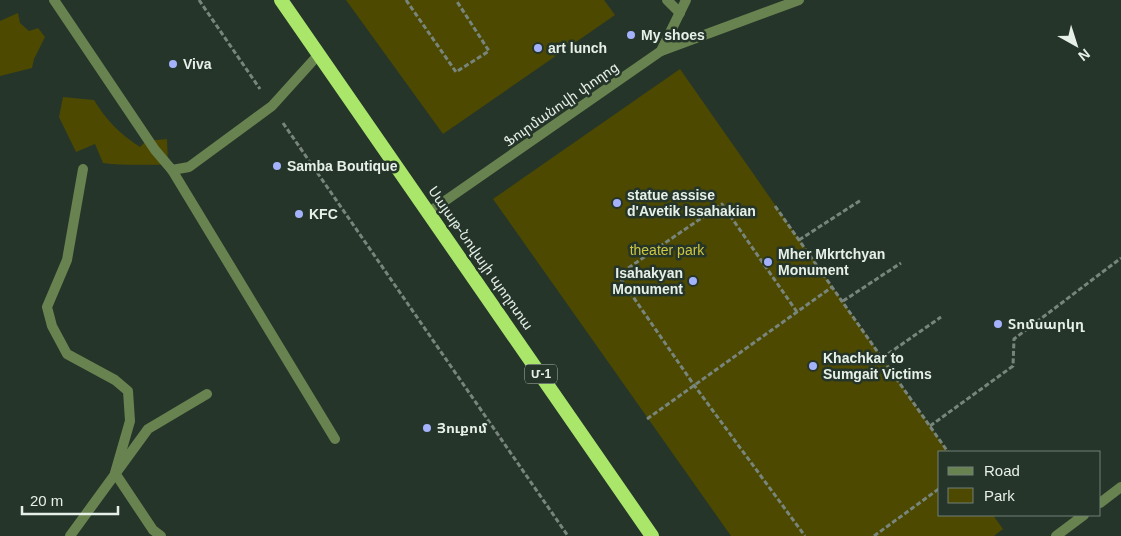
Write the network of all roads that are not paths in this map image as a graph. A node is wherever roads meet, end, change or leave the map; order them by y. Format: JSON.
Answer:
{"nodes":[{"id":1,"x":54,"y":0,"type":"edge"},
{"id":2,"x":281,"y":0,"type":"edge"},
{"id":3,"x":668,"y":0,"type":"edge"},
{"id":4,"x":686,"y":0,"type":"edge"},
{"id":5,"x":798,"y":0,"type":"edge"},
{"id":6,"x":680,"y":13,"type":"junction"},
{"id":7,"x":661,"y":51,"type":"junction"},
{"id":8,"x":319,"y":54,"type":"junction"},
{"id":9,"x":83,"y":169,"type":"dead end"},
{"id":10,"x":172,"y":170,"type":"junction"},
{"id":11,"x":429,"y":212,"type":"junction"},
{"id":12,"x":207,"y":394,"type":"dead end"},
{"id":13,"x":335,"y":439,"type":"dead end"},
{"id":14,"x":115,"y":473,"type":"junction"},
{"id":15,"x":1121,"y":487,"type":"edge"},
{"id":16,"x":1101,"y":502,"type":"edge"},
{"id":17,"x":1083,"y":516,"type":"edge"},
{"id":18,"x":70,"y":536,"type":"edge"},
{"id":19,"x":161,"y":536,"type":"edge"},
{"id":20,"x":652,"y":536,"type":"edge"},
{"id":21,"x":1056,"y":536,"type":"edge"}],
"edges":[{"from":1,"to":10,"type":"street"},
{"from":2,"to":8,"type":"highway","name":"Սայաթ-Նովայի պողոտա","number":"Մ-1"},
{"from":3,"to":6,"type":"street"},
{"from":4,"to":6,"type":"street","name":"Ֆուրմանովի փողոց"},
{"from":5,"to":7,"type":"street"},
{"from":6,"to":7,"type":"street","name":"Ֆուրմանովի փողոց"},
{"from":7,"to":11,"type":"street","name":"Ֆուրմանովի փողոց"},
{"from":8,"to":10,"type":"street"},
{"from":8,"to":11,"type":"highway","name":"Սայաթ-Նովայի պողոտա","number":"Մ-1"},
{"from":9,"to":14,"type":"street"},
{"from":10,"to":13,"type":"street"},
{"from":11,"to":20,"type":"highway","name":"Սայաթ-Նովայի պողոտա","number":"Մ-1"},
{"from":12,"to":14,"type":"street"},
{"from":14,"to":18,"type":"street"},
{"from":14,"to":19,"type":"street"},
{"from":15,"to":16,"type":"street"},
{"from":17,"to":21,"type":"street"}]}
